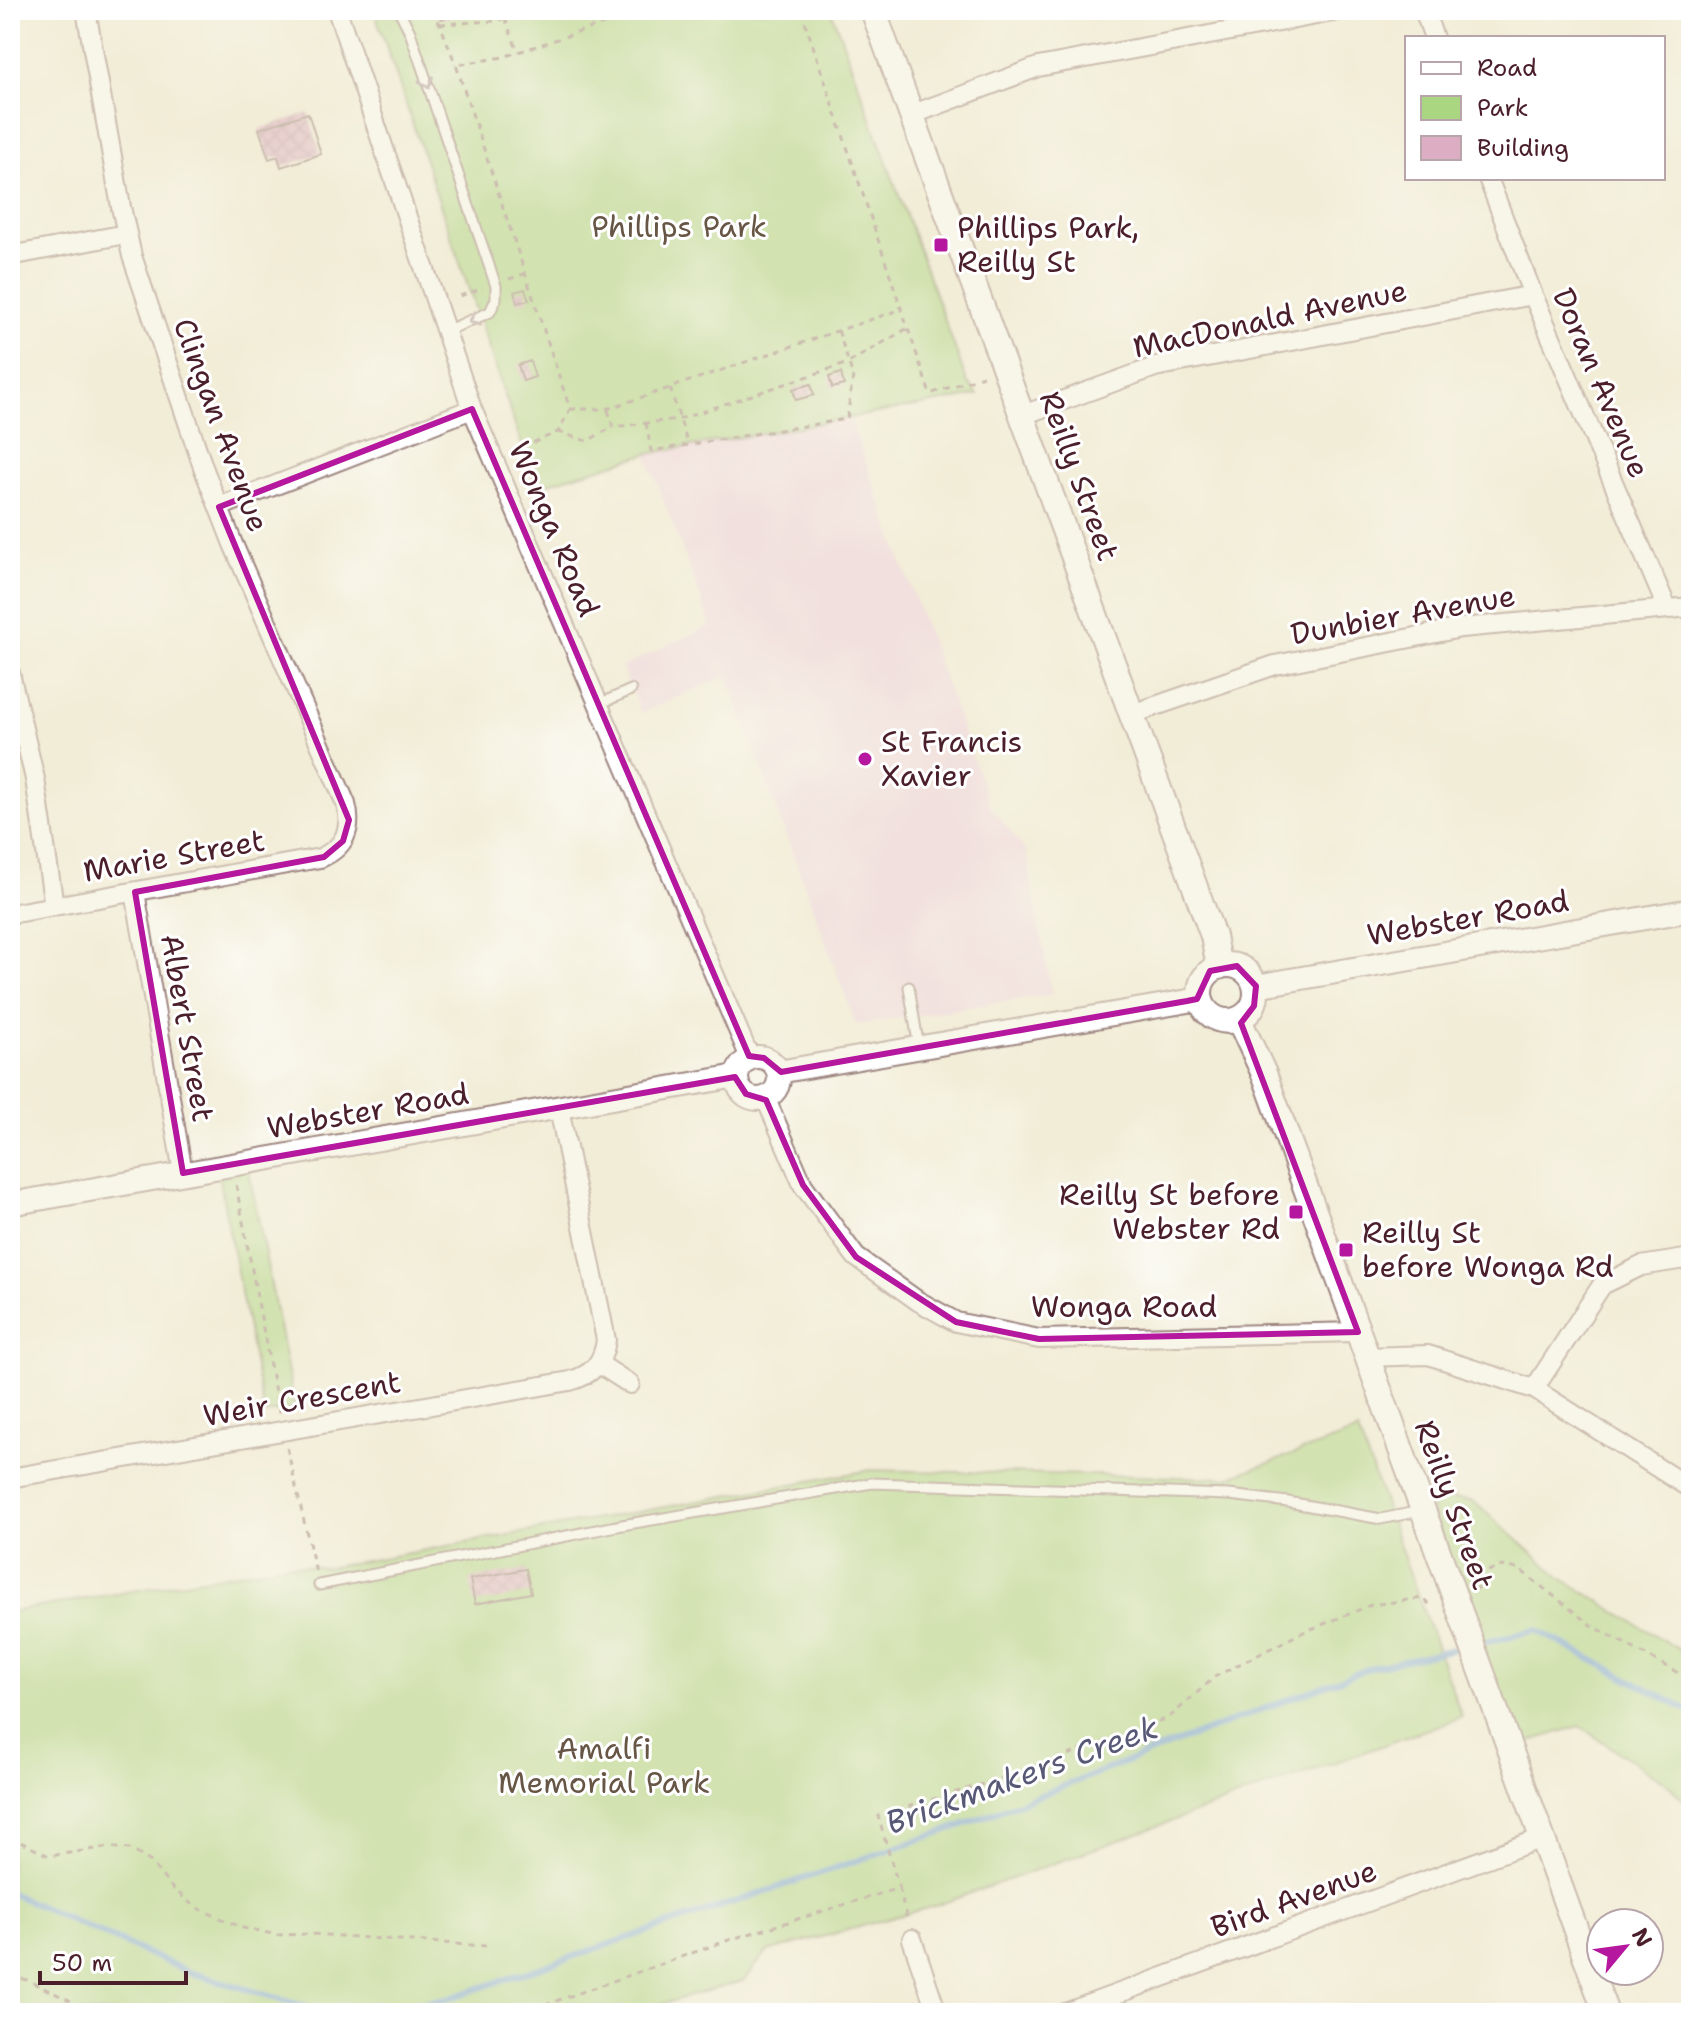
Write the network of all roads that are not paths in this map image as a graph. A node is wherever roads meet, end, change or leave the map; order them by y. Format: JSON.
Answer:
{"nodes":[{"id":1,"x":86,"y":10,"type":"edge"},
{"id":2,"x":337,"y":10,"type":"edge"},
{"id":3,"x":399,"y":10,"type":"edge"},
{"id":4,"x":873,"y":10,"type":"edge"},
{"id":5,"x":1343,"y":10,"type":"edge"},
{"id":6,"x":1424,"y":10,"type":"edge"},
{"id":7,"x":1433,"y":36,"type":"edge"},
{"id":8,"x":911,"y":115,"type":"junction"},
{"id":9,"x":1489,"y":180,"type":"edge"},
{"id":10,"x":126,"y":234,"type":"junction"},
{"id":11,"x":10,"y":256,"type":"edge"},
{"id":12,"x":1533,"y":295,"type":"junction"},
{"id":13,"x":445,"y":332,"type":"junction"},
{"id":14,"x":472,"y":409,"type":"junction"},
{"id":15,"x":1023,"y":415,"type":"junction"},
{"id":16,"x":219,"y":507,"type":"junction"},
{"id":17,"x":1691,"y":607,"type":"edge"},
{"id":18,"x":1667,"y":608,"type":"junction"},
{"id":19,"x":10,"y":673,"type":"edge"},
{"id":20,"x":631,"y":690,"type":"dead end"},
{"id":21,"x":599,"y":704,"type":"junction"},
{"id":22,"x":1132,"y":714,"type":"junction"},
{"id":23,"x":343,"y":841,"type":"joint"},
{"id":24,"x":135,"y":892,"type":"junction"},
{"id":25,"x":54,"y":906,"type":"junction"},
{"id":26,"x":1691,"y":910,"type":"edge"},
{"id":27,"x":10,"y":914,"type":"edge"},
{"id":28,"x":1219,"y":967,"type":"junction"},
{"id":29,"x":1256,"y":986,"type":"junction"},
{"id":30,"x":909,"y":987,"type":"dead end"},
{"id":31,"x":1200,"y":999,"type":"junction"},
{"id":32,"x":1239,"y":1020,"type":"junction"},
{"id":33,"x":919,"y":1048,"type":"junction"},
{"id":34,"x":744,"y":1067,"type":"junction"},
{"id":35,"x":778,"y":1072,"type":"junction"},
{"id":36,"x":765,"y":1097,"type":"junction"},
{"id":37,"x":559,"y":1108,"type":"junction"},
{"id":38,"x":183,"y":1173,"type":"junction"},
{"id":39,"x":10,"y":1204,"type":"edge"},
{"id":40,"x":1691,"y":1258,"type":"edge"},
{"id":41,"x":1358,"y":1332,"type":"junction"},
{"id":42,"x":1366,"y":1357,"type":"junction"},
{"id":43,"x":599,"y":1364,"type":"junction"},
{"id":44,"x":630,"y":1384,"type":"dead end"},
{"id":45,"x":1534,"y":1389,"type":"junction"},
{"id":46,"x":10,"y":1478,"type":"edge"},
{"id":47,"x":1691,"y":1489,"type":"edge"},
{"id":48,"x":1423,"y":1510,"type":"junction"},
{"id":49,"x":319,"y":1585,"type":"road end"},
{"id":50,"x":1542,"y":1838,"type":"junction"},
{"id":51,"x":912,"y":1939,"type":"road end"},
{"id":52,"x":937,"y":2013,"type":"edge"},
{"id":53,"x":1065,"y":2013,"type":"edge"},
{"id":54,"x":1606,"y":2013,"type":"edge"}],
"edges":[{"from":1,"to":10,"type":"street","name":"Clingan Avenue"},
{"from":2,"to":13,"type":"street","name":"Wonga Road"},
{"from":3,"to":13,"type":"lane","one_way":true},
{"from":4,"to":8,"type":"main road","name":"Reilly Street"},
{"from":5,"to":8,"type":"street"},
{"from":6,"to":7,"type":"street"},
{"from":8,"to":15,"type":"main road","name":"Reilly Street"},
{"from":9,"to":12,"type":"street","name":"Doran Avenue"},
{"from":10,"to":11,"type":"street"},
{"from":10,"to":16,"type":"street","name":"Clingan Avenue"},
{"from":12,"to":15,"type":"street","name":"MacDonald Avenue"},
{"from":12,"to":18,"type":"street","name":"Doran Avenue"},
{"from":13,"to":14,"type":"street","name":"Wonga Road"},
{"from":14,"to":16,"type":"street"},
{"from":14,"to":21,"type":"street","name":"Wonga Road"},
{"from":15,"to":22,"type":"main road","name":"Reilly Street"},
{"from":16,"to":23,"type":"street","name":"Clingan Avenue"},
{"from":17,"to":18,"type":"street","name":"Dunbier Avenue"},
{"from":18,"to":22,"type":"street","name":"Dunbier Avenue"},
{"from":19,"to":25,"type":"street"},
{"from":20,"to":21,"type":"lane"},
{"from":21,"to":34,"type":"street","name":"Wonga Road"},
{"from":22,"to":28,"type":"main road","name":"Reilly Street"},
{"from":23,"to":24,"type":"street","name":"Marie Street"},
{"from":24,"to":25,"type":"street","name":"Marie Street"},
{"from":24,"to":38,"type":"street","name":"Albert Street"},
{"from":25,"to":27,"type":"street","name":"Marie Street"},
{"from":26,"to":29,"type":"street","name":"Webster Road"},
{"from":28,"to":29,"type":"main road"},
{"from":28,"to":31,"type":"main road"},
{"from":29,"to":32,"type":"main road"},
{"from":30,"to":33,"type":"lane"},
{"from":31,"to":32,"type":"main road"},
{"from":31,"to":33,"type":"street"},
{"from":32,"to":41,"type":"main road","name":"Reilly Street"},
{"from":33,"to":35,"type":"street"},
{"from":34,"to":35,"type":"street"},
{"from":34,"to":36,"type":"street"},
{"from":34,"to":37,"type":"street","name":"Webster Road"},
{"from":35,"to":36,"type":"street"},
{"from":36,"to":41,"type":"street","name":"Wonga Road"},
{"from":37,"to":38,"type":"street","name":"Webster Road"},
{"from":37,"to":43,"type":"street"},
{"from":38,"to":39,"type":"street","name":"Webster Road"},
{"from":40,"to":45,"type":"street"},
{"from":41,"to":42,"type":"main road","name":"Reilly Street"},
{"from":42,"to":45,"type":"street"},
{"from":42,"to":48,"type":"main road","name":"Reilly Street"},
{"from":43,"to":44,"type":"street"},
{"from":43,"to":46,"type":"street","name":"Weir Crescent"},
{"from":45,"to":47,"type":"street"},
{"from":48,"to":49,"type":"lane"},
{"from":48,"to":50,"type":"main road","name":"Reilly Street"},
{"from":50,"to":53,"type":"street","name":"Bird Avenue"},
{"from":50,"to":54,"type":"main road","name":"Reilly Street"},
{"from":51,"to":52,"type":"street"}]}
